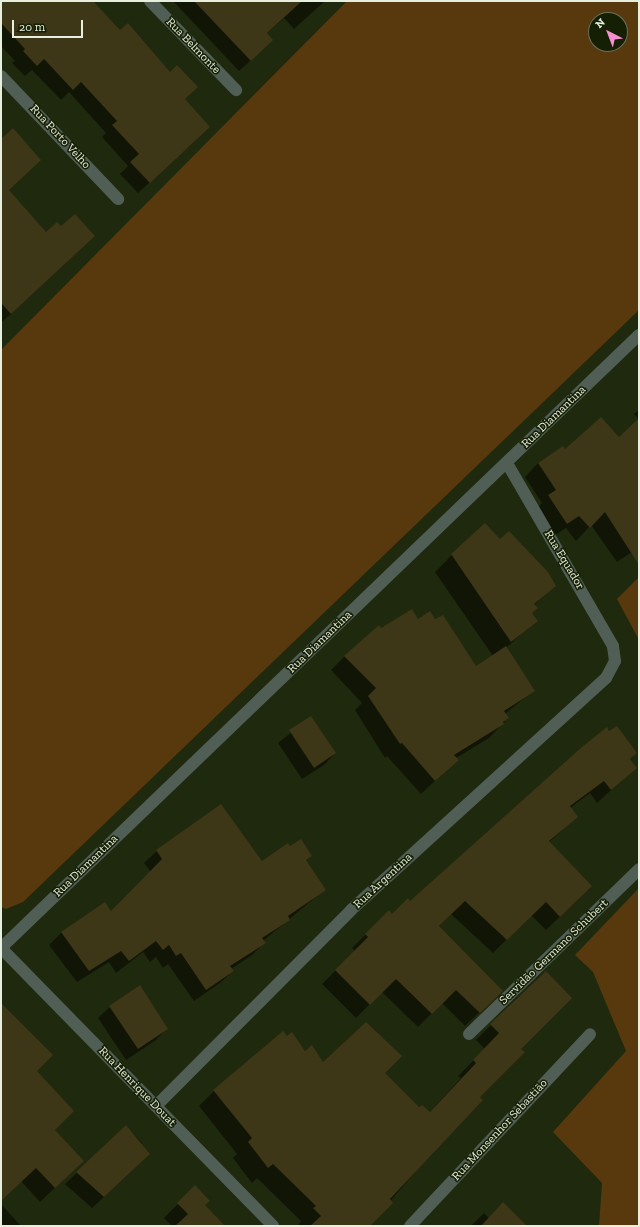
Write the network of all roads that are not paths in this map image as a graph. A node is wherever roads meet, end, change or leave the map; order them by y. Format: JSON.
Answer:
{"nodes":[{"id":1,"x":150,"y":1,"type":"edge"},
{"id":2,"x":1,"y":76,"type":"edge"},
{"id":3,"x":236,"y":90,"type":"dead end"},
{"id":4,"x":118,"y":199,"type":"dead end"},
{"id":5,"x":639,"y":335,"type":"edge"},
{"id":6,"x":506,"y":463,"type":"junction"},
{"id":7,"x":615,"y":661,"type":"joint"},
{"id":8,"x":639,"y":869,"type":"edge"},
{"id":9,"x":1,"y":948,"type":"edge"},
{"id":10,"x":469,"y":1034,"type":"dead end"},
{"id":11,"x":590,"y":1034,"type":"dead end"},
{"id":12,"x":156,"y":1106,"type":"junction"},
{"id":13,"x":273,"y":1226,"type":"edge"},
{"id":14,"x":410,"y":1226,"type":"edge"}],
"edges":[{"from":1,"to":3,"type":"street","name":"Rua Belmonte"},
{"from":2,"to":4,"type":"street","name":"Rua Porto Velho"},
{"from":5,"to":6,"type":"street","name":"Rua Diamantina"},
{"from":6,"to":7,"type":"street","name":"Rua Equador"},
{"from":6,"to":9,"type":"street","name":"Rua Diamantina"},
{"from":7,"to":12,"type":"street","name":"Rua Argentina"},
{"from":8,"to":10,"type":"street","name":"Servidão Germano Schubert"},
{"from":9,"to":12,"type":"street","name":"Rua Henrique Douat"},
{"from":11,"to":14,"type":"street","name":"Rua Monsenhor Sebastião"},
{"from":12,"to":13,"type":"street","name":"Rua Henrique Douat"}]}
